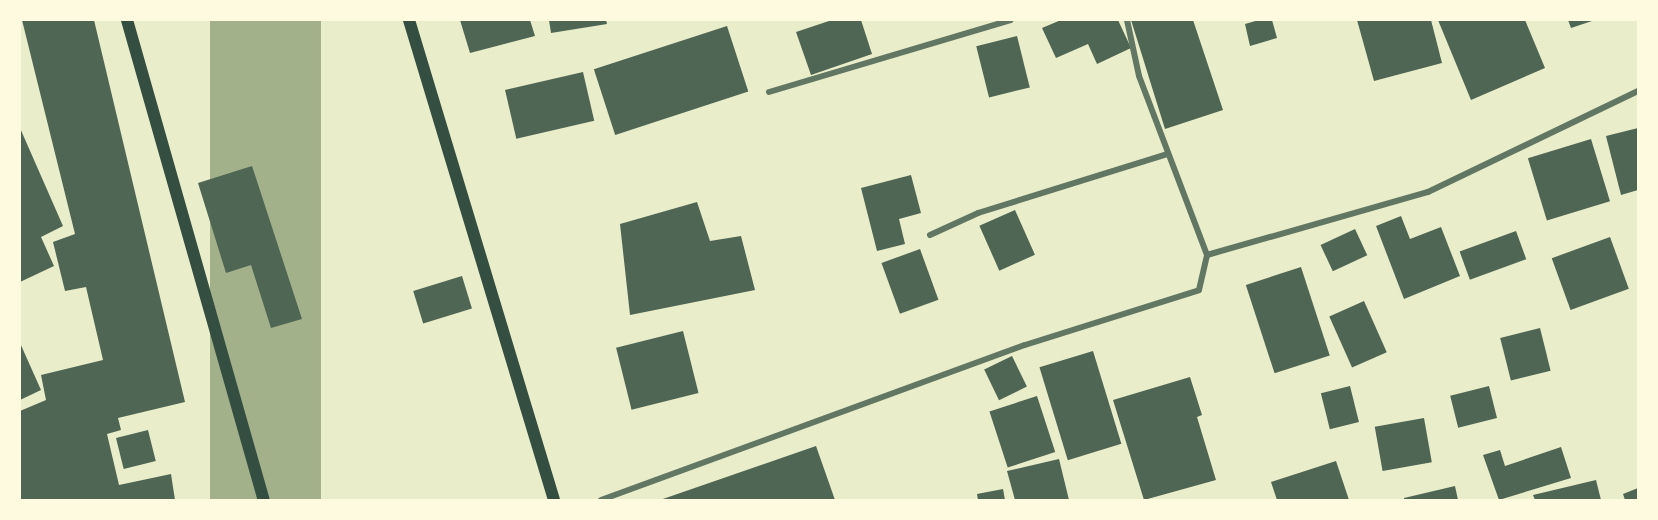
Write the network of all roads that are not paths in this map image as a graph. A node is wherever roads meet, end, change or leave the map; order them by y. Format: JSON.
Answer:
{"nodes":[{"id":1,"x":127,"y":20,"type":"edge"},
{"id":2,"x":409,"y":20,"type":"edge"},
{"id":3,"x":1011,"y":20,"type":"edge"},
{"id":4,"x":1127,"y":20,"type":"edge"},
{"id":5,"x":1638,"y":90,"type":"edge"},
{"id":6,"x":769,"y":92,"type":"dead end"},
{"id":7,"x":1167,"y":154,"type":"junction"},
{"id":8,"x":930,"y":236,"type":"dead end"},
{"id":9,"x":1207,"y":255,"type":"junction"},
{"id":10,"x":264,"y":501,"type":"edge"},
{"id":11,"x":554,"y":501,"type":"edge"},
{"id":12,"x":601,"y":501,"type":"edge"}],
"edges":[{"from":1,"to":10,"type":"main road"},
{"from":2,"to":11,"type":"main road"},
{"from":3,"to":6,"type":"street"},
{"from":4,"to":7,"type":"street"},
{"from":5,"to":9,"type":"street"},
{"from":7,"to":8,"type":"street"},
{"from":7,"to":9,"type":"street"},
{"from":9,"to":12,"type":"street"}]}
